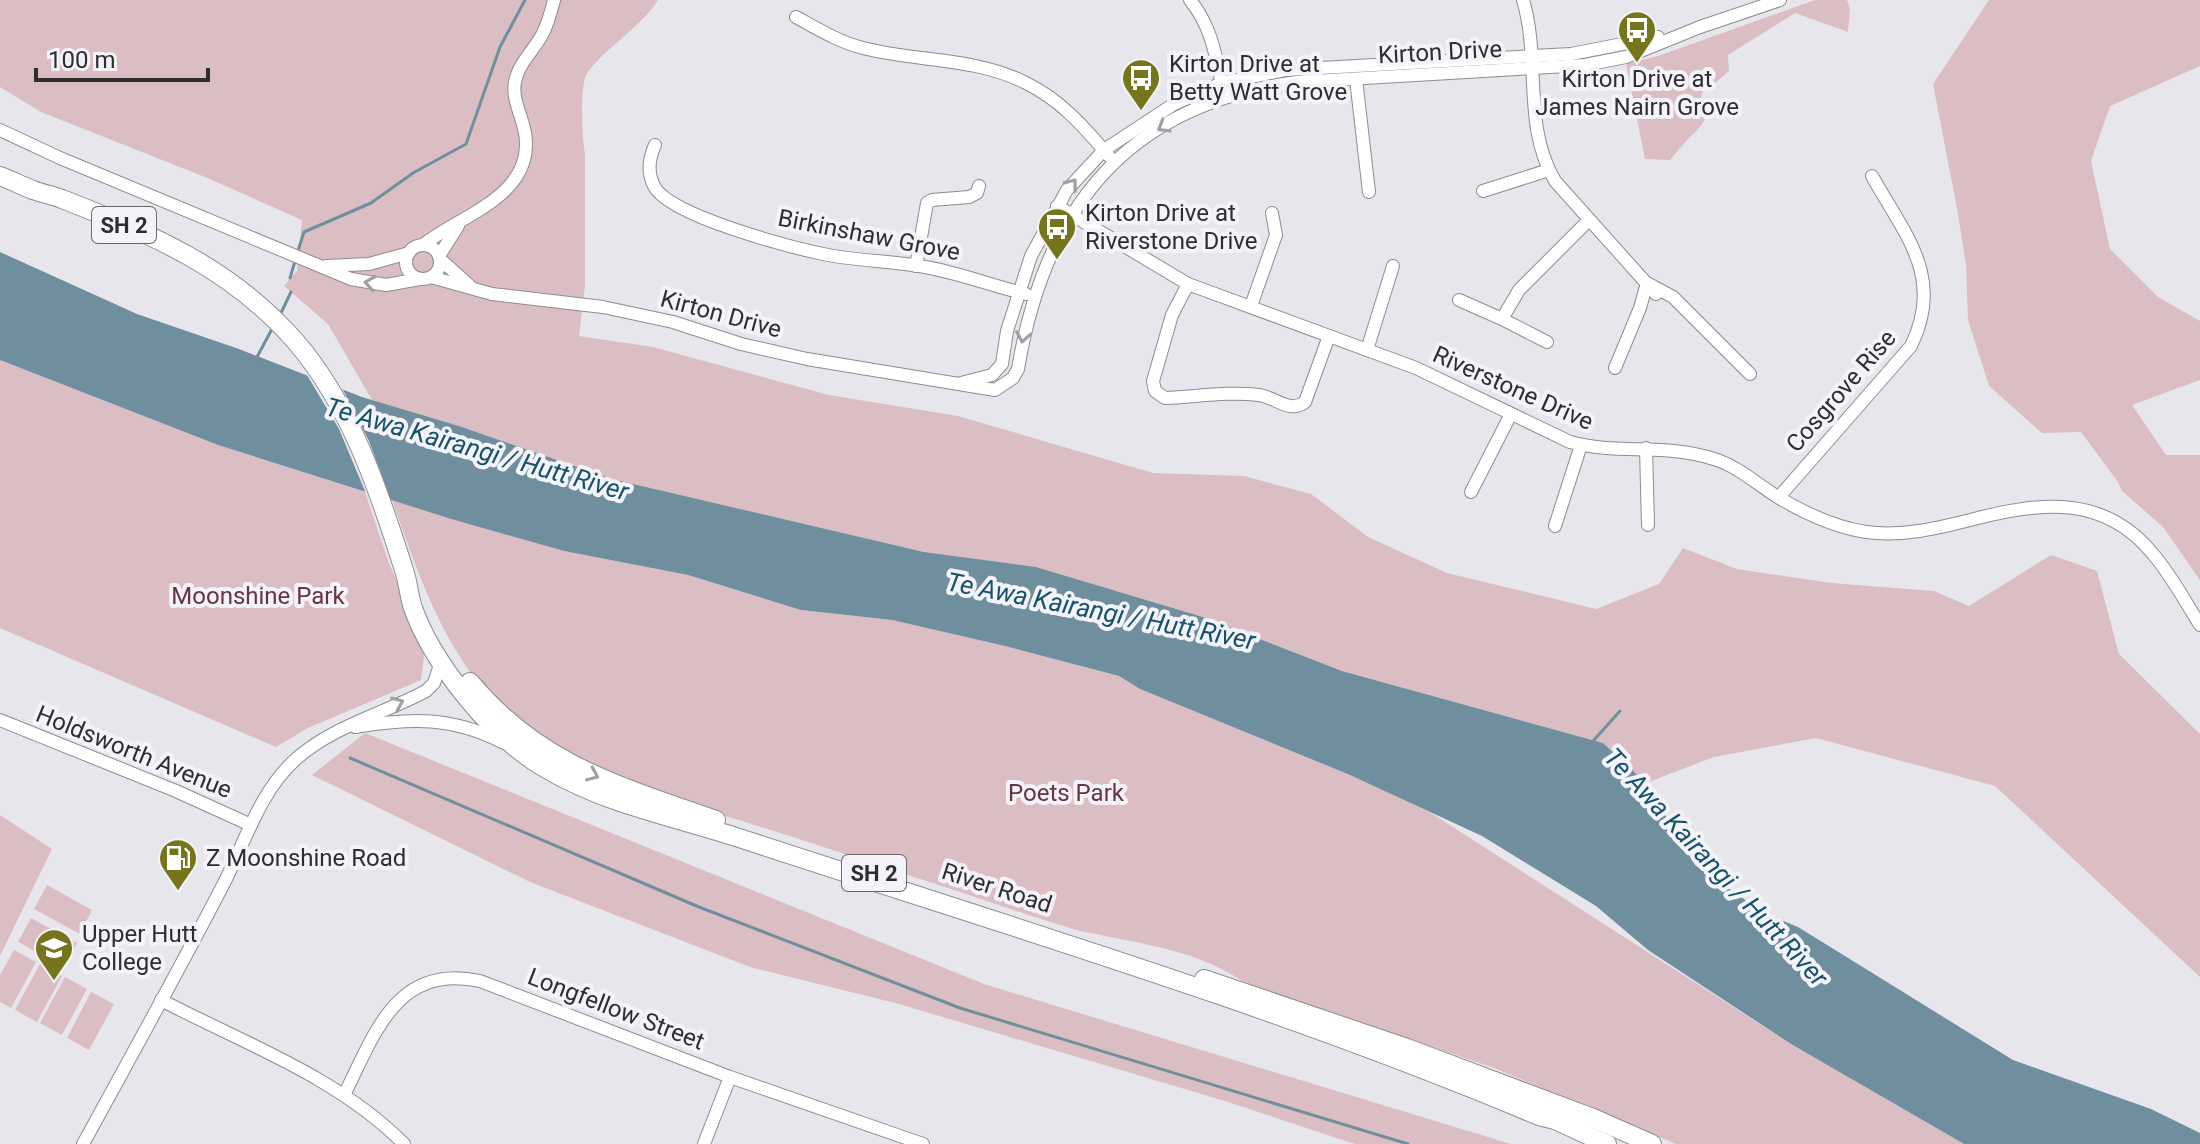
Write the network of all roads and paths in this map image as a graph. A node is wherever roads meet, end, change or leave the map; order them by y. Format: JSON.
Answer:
{"nodes":[{"id":1,"x":554,"y":0,"type":"edge"},
{"id":2,"x":1190,"y":0,"type":"edge"},
{"id":3,"x":1523,"y":0,"type":"edge"},
{"id":4,"x":1780,"y":0,"type":"edge"},
{"id":5,"x":796,"y":17,"type":"dead end"},
{"id":6,"x":1531,"y":62,"type":"junction"},
{"id":7,"x":1356,"y":79,"type":"junction"},
{"id":8,"x":1224,"y":90,"type":"junction"},
{"id":9,"x":0,"y":130,"type":"edge"},
{"id":10,"x":655,"y":145,"type":"dead end"},
{"id":11,"x":1104,"y":150,"type":"junction"},
{"id":12,"x":1113,"y":161,"type":"junction"},
{"id":13,"x":0,"y":164,"type":"edge"},
{"id":14,"x":1549,"y":170,"type":"junction"},
{"id":15,"x":0,"y":176,"type":"edge"},
{"id":16,"x":1872,"y":176,"type":"dead end"},
{"id":17,"x":979,"y":186,"type":"dead end"},
{"id":18,"x":1483,"y":191,"type":"dead end"},
{"id":19,"x":1369,"y":192,"type":"dead end"},
{"id":20,"x":58,"y":197,"type":"junction"},
{"id":21,"x":1057,"y":206,"type":"junction"},
{"id":22,"x":1272,"y":213,"type":"dead end"},
{"id":23,"x":1073,"y":215,"type":"junction"},
{"id":24,"x":1589,"y":220,"type":"junction"},
{"id":25,"x":463,"y":221,"type":"junction"},
{"id":26,"x":423,"y":245,"type":"junction"},
{"id":27,"x":409,"y":253,"type":"junction"},
{"id":28,"x":440,"y":258,"type":"junction"},
{"id":29,"x":317,"y":264,"type":"junction"},
{"id":30,"x":916,"y":266,"type":"junction"},
{"id":31,"x":1393,"y":266,"type":"dead end"},
{"id":32,"x":426,"y":278,"type":"junction"},
{"id":33,"x":1647,"y":283,"type":"junction"},
{"id":34,"x":1188,"y":284,"type":"junction"},
{"id":35,"x":473,"y":288,"type":"junction"},
{"id":36,"x":1018,"y":292,"type":"junction"},
{"id":37,"x":1656,"y":294,"type":"dead end"},
{"id":38,"x":1033,"y":296,"type":"junction"},
{"id":39,"x":1459,"y":300,"type":"dead end"},
{"id":40,"x":1251,"y":306,"type":"junction"},
{"id":41,"x":1502,"y":319,"type":"junction"},
{"id":42,"x":1329,"y":336,"type":"junction"},
{"id":43,"x":1547,"y":342,"type":"dead end"},
{"id":44,"x":1367,"y":350,"type":"junction"},
{"id":45,"x":1615,"y":368,"type":"dead end"},
{"id":46,"x":1750,"y":374,"type":"dead end"},
{"id":47,"x":958,"y":384,"type":"junction"},
{"id":48,"x":1511,"y":414,"type":"junction"},
{"id":49,"x":1581,"y":445,"type":"junction"},
{"id":50,"x":1646,"y":448,"type":"junction"},
{"id":51,"x":1471,"y":492,"type":"dead end"},
{"id":52,"x":1779,"y":497,"type":"junction"},
{"id":53,"x":1648,"y":525,"type":"dead end"},
{"id":54,"x":1555,"y":526,"type":"dead end"},
{"id":55,"x":403,"y":566,"type":"junction"},
{"id":56,"x":2200,"y":625,"type":"edge"},
{"id":57,"x":441,"y":662,"type":"junction"},
{"id":58,"x":0,"y":720,"type":"edge"},
{"id":59,"x":340,"y":730,"type":"junction"},
{"id":60,"x":518,"y":750,"type":"junction"},
{"id":61,"x":251,"y":825,"type":"junction"},
{"id":62,"x":161,"y":1000,"type":"junction"},
{"id":63,"x":730,"y":1077,"type":"junction"},
{"id":64,"x":344,"y":1095,"type":"junction"},
{"id":65,"x":1560,"y":1107,"type":"junction"},
{"id":66,"x":1539,"y":1116,"type":"junction"},
{"id":67,"x":83,"y":1144,"type":"edge"},
{"id":68,"x":404,"y":1144,"type":"edge"},
{"id":69,"x":704,"y":1144,"type":"edge"},
{"id":70,"x":923,"y":1144,"type":"edge"},
{"id":71,"x":1591,"y":1144,"type":"edge"},
{"id":72,"x":1607,"y":1144,"type":"edge"},
{"id":73,"x":1631,"y":1144,"type":"edge"},
{"id":74,"x":1652,"y":1144,"type":"edge"}],
"edges":[{"from":1,"to":25,"type":"street"},
{"from":2,"to":8,"type":"street"},
{"from":3,"to":6,"type":"street"},
{"from":4,"to":6,"type":"street","name":"Kirton Drive"},
{"from":5,"to":11,"type":"street"},
{"from":6,"to":7,"type":"street","name":"Kirton Drive"},
{"from":6,"to":8,"type":"street","name":"Kirton Drive"},
{"from":6,"to":14,"type":"street"},
{"from":7,"to":8,"type":"street","name":"Kirton Drive"},
{"from":7,"to":19,"type":"street"},
{"from":8,"to":11,"type":"street","name":"Kirton Drive"},
{"from":8,"to":12,"type":"street","name":"Kirton Drive","one_way":true},
{"from":9,"to":29,"type":"street"},
{"from":10,"to":30,"type":"street","name":"Birkinshaw Grove"},
{"from":11,"to":12,"type":"street"},
{"from":21,"to":11,"type":"street","name":"Kirton Drive","one_way":true},
{"from":12,"to":23,"type":"street","name":"Kirton Drive"},
{"from":13,"to":20,"type":"highway","name":"River Road","number":"SH 2"},
{"from":14,"to":18,"type":"street"},
{"from":14,"to":24,"type":"street"},
{"from":15,"to":20,"type":"highway","name":"River Road","number":"SH 2"},
{"from":16,"to":52,"type":"street","name":"Cosgrove Rise"},
{"from":17,"to":30,"type":"street"},
{"from":20,"to":55,"type":"highway","name":"River Road","number":"SH 2"},
{"from":21,"to":23,"type":"street","name":"Riverstone Drive"},
{"from":21,"to":36,"type":"street","name":"Kirton Drive"},
{"from":22,"to":40,"type":"street"},
{"from":23,"to":34,"type":"street","name":"Riverstone Drive"},
{"from":23,"to":38,"type":"street","name":"Kirton Drive"},
{"from":24,"to":33,"type":"street"},
{"from":24,"to":41,"type":"street"},
{"from":25,"to":26,"type":"street"},
{"from":25,"to":28,"type":"street"},
{"from":26,"to":27,"type":"street"},
{"from":26,"to":28,"type":"street"},
{"from":27,"to":29,"type":"street"},
{"from":27,"to":32,"type":"street"},
{"from":28,"to":32,"type":"street"},
{"from":28,"to":35,"type":"street","name":"Kirton Drive"},
{"from":32,"to":29,"type":"street","one_way":true},
{"from":30,"to":36,"type":"street","name":"Birkinshaw Grove"},
{"from":31,"to":44,"type":"street"},
{"from":32,"to":35,"type":"street","name":"Kirton Drive"},
{"from":33,"to":37,"type":"street"},
{"from":33,"to":45,"type":"street"},
{"from":33,"to":46,"type":"street"},
{"from":34,"to":40,"type":"street","name":"Riverstone Drive"},
{"from":34,"to":42,"type":"street"},
{"from":35,"to":47,"type":"street","name":"Kirton Drive"},
{"from":36,"to":38,"type":"street","name":"Birkinshaw Grove"},
{"from":36,"to":47,"type":"street","name":"Kirton Drive"},
{"from":38,"to":47,"type":"street","name":"Kirton Drive","one_way":true},
{"from":39,"to":41,"type":"street"},
{"from":40,"to":42,"type":"street","name":"Riverstone Drive"},
{"from":41,"to":43,"type":"street"},
{"from":42,"to":44,"type":"street","name":"Riverstone Drive"},
{"from":44,"to":48,"type":"street","name":"Riverstone Drive"},
{"from":48,"to":49,"type":"street","name":"Riverstone Drive"},
{"from":48,"to":51,"type":"street"},
{"from":49,"to":50,"type":"street","name":"Riverstone Drive"},
{"from":49,"to":54,"type":"street"},
{"from":50,"to":52,"type":"street","name":"Riverstone Drive"},
{"from":50,"to":53,"type":"street"},
{"from":52,"to":56,"type":"street","name":"Riverstone Drive"},
{"from":55,"to":57,"type":"highway","name":"River Road","number":"SH 2"},
{"from":55,"to":65,"type":"highway","name":"River Road","number":"SH 2","one_way":true},
{"from":59,"to":57,"type":"street","one_way":true},
{"from":57,"to":60,"type":"highway","name":"River Road","number":"SH 2"},
{"from":58,"to":61,"type":"street","name":"Holdsworth Avenue"},
{"from":59,"to":60,"type":"street"},
{"from":59,"to":61,"type":"street"},
{"from":60,"to":66,"type":"highway","name":"River Road","number":"SH 2"},
{"from":61,"to":62,"type":"street"},
{"from":62,"to":64,"type":"street"},
{"from":62,"to":67,"type":"street"},
{"from":63,"to":64,"type":"street","name":"Longfellow Street"},
{"from":63,"to":69,"type":"street"},
{"from":63,"to":70,"type":"street","name":"Longfellow Street"},
{"from":64,"to":68,"type":"street"},
{"from":65,"to":73,"type":"highway"},
{"from":65,"to":74,"type":"highway","name":"River Road","number":"SH 2"},
{"from":66,"to":71,"type":"highway"},
{"from":66,"to":72,"type":"highway","name":"River Road","number":"SH 2"}]}
